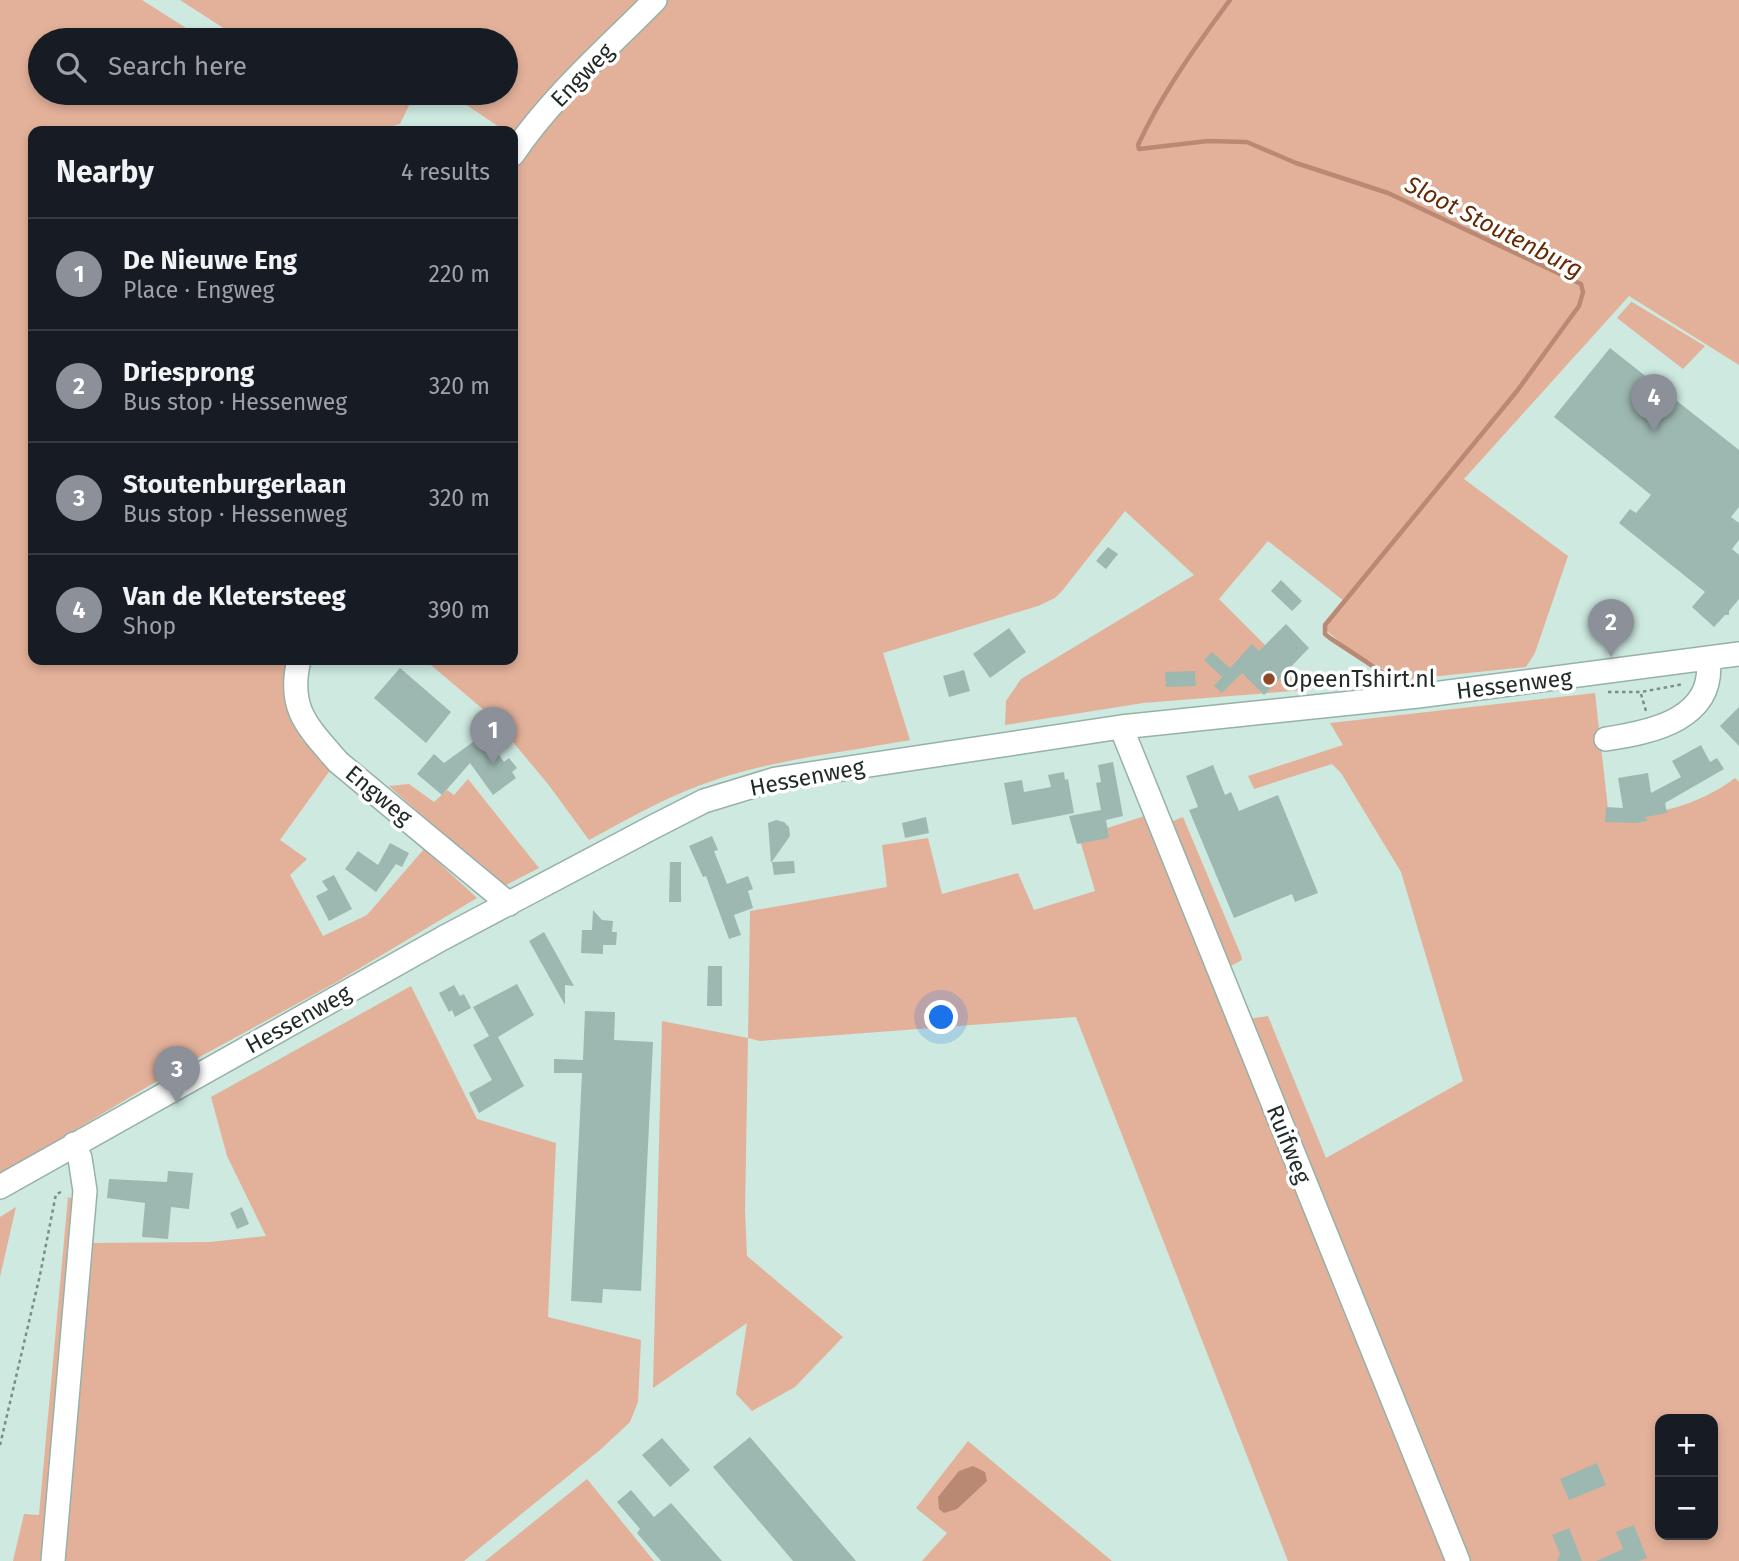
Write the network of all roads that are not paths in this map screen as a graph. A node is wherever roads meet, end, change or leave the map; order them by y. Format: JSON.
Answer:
{"nodes":[{"id":1,"x":655,"y":0,"type":"edge"},
{"id":2,"x":518,"y":146,"type":"edge"},
{"id":3,"x":1739,"y":654,"type":"edge"},
{"id":4,"x":1708,"y":659,"type":"junction"},
{"id":5,"x":298,"y":665,"type":"edge"},
{"id":6,"x":1121,"y":727,"type":"junction"},
{"id":7,"x":1606,"y":738,"type":"dead end"},
{"id":8,"x":509,"y":904,"type":"junction"},
{"id":9,"x":74,"y":1144,"type":"junction"},
{"id":10,"x":0,"y":1187,"type":"edge"},
{"id":11,"x":53,"y":1561,"type":"edge"},
{"id":12,"x":1458,"y":1561,"type":"edge"}],
"edges":[{"from":1,"to":2,"type":"street","name":"Engweg"},
{"from":3,"to":4,"type":"street","name":"Hessenweg"},
{"from":4,"to":6,"type":"street","name":"Hessenweg"},
{"from":4,"to":7,"type":"street"},
{"from":5,"to":8,"type":"street","name":"Engweg"},
{"from":6,"to":8,"type":"street","name":"Hessenweg"},
{"from":6,"to":12,"type":"street","name":"Ruifweg"},
{"from":8,"to":9,"type":"street","name":"Hessenweg"},
{"from":9,"to":10,"type":"street","name":"Hessenweg"},
{"from":9,"to":11,"type":"street"}]}
